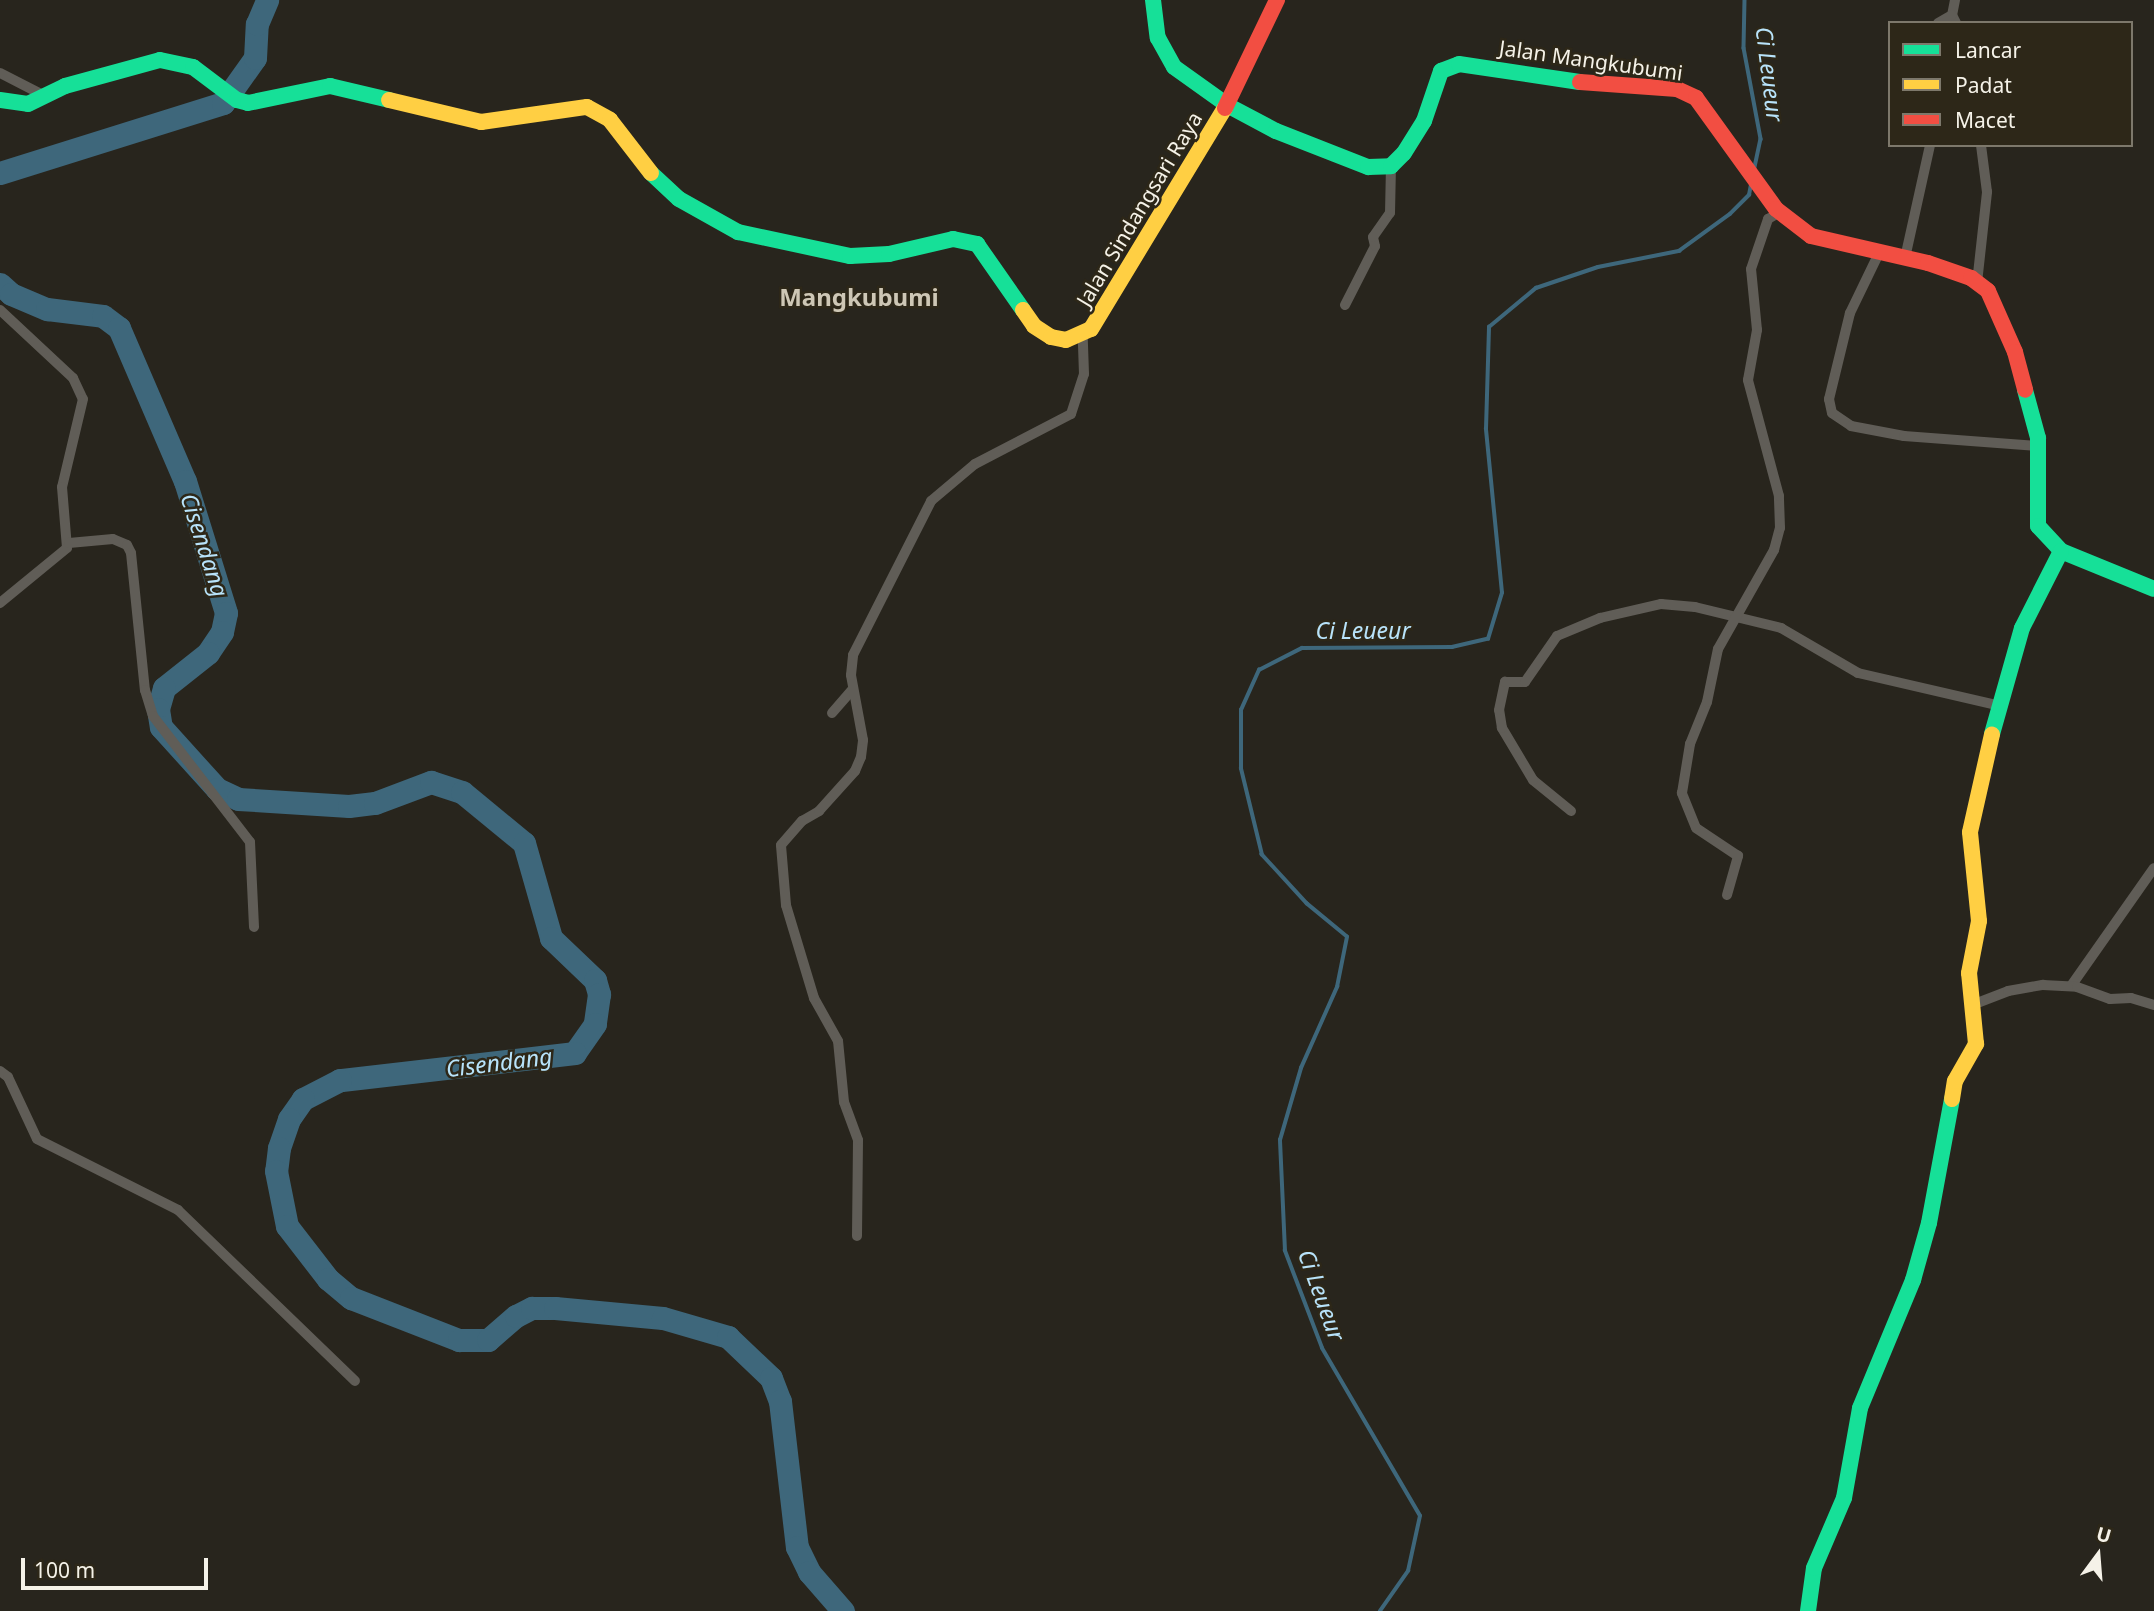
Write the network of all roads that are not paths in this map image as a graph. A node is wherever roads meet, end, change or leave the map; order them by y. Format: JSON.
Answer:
{"nodes":[{"id":1,"x":1153,"y":0,"type":"edge"},
{"id":2,"x":1277,"y":0,"type":"edge"},
{"id":3,"x":1955,"y":0,"type":"edge"},
{"id":4,"x":1954,"y":19,"type":"edge"},
{"id":5,"x":0,"y":73,"type":"edge"},
{"id":6,"x":45,"y":96,"type":"junction"},
{"id":7,"x":0,"y":100,"type":"edge"},
{"id":8,"x":1227,"y":105,"type":"junction"},
{"id":9,"x":1930,"y":147,"type":"edge"},
{"id":10,"x":1982,"y":147,"type":"edge"},
{"id":11,"x":1391,"y":166,"type":"junction"},
{"id":12,"x":1778,"y":210,"type":"junction"},
{"id":13,"x":1879,"y":253,"type":"junction"},
{"id":14,"x":1905,"y":258,"type":"junction"},
{"id":15,"x":1977,"y":283,"type":"junction"},
{"id":16,"x":1346,"y":305,"type":"dead end"},
{"id":17,"x":0,"y":310,"type":"edge"},
{"id":18,"x":1083,"y":336,"type":"junction"},
{"id":19,"x":2038,"y":446,"type":"junction"},
{"id":20,"x":69,"y":543,"type":"junction"},
{"id":21,"x":2061,"y":551,"type":"junction"},
{"id":22,"x":2154,"y":589,"type":"edge"},
{"id":23,"x":0,"y":603,"type":"edge"},
{"id":24,"x":1733,"y":617,"type":"junction"},
{"id":25,"x":853,"y":689,"type":"junction"},
{"id":26,"x":2001,"y":706,"type":"junction"},
{"id":27,"x":832,"y":713,"type":"dead end"},
{"id":28,"x":1571,"y":811,"type":"dead end"},
{"id":29,"x":2154,"y":868,"type":"edge"},
{"id":30,"x":1727,"y":895,"type":"dead end"},
{"id":31,"x":254,"y":927,"type":"dead end"},
{"id":32,"x":2071,"y":986,"type":"junction"},
{"id":33,"x":1972,"y":1005,"type":"junction"},
{"id":34,"x":2154,"y":1005,"type":"edge"},
{"id":35,"x":0,"y":1070,"type":"edge"},
{"id":36,"x":857,"y":1236,"type":"dead end"},
{"id":37,"x":355,"y":1381,"type":"dead end"},
{"id":38,"x":1808,"y":1611,"type":"edge"}],
"edges":[{"from":1,"to":8,"type":"street"},
{"from":2,"to":8,"type":"street","name":"Jalan Sindangsari Raya"},
{"from":3,"to":4,"type":"street"},
{"from":5,"to":6,"type":"street"},
{"from":6,"to":7,"type":"street","name":"Jalan Sindangsari Raya"},
{"from":6,"to":18,"type":"street","name":"Jalan Sindangsari Raya"},
{"from":8,"to":11,"type":"street"},
{"from":8,"to":18,"type":"street","name":"Jalan Sindangsari Raya"},
{"from":9,"to":14,"type":"street"},
{"from":10,"to":15,"type":"street"},
{"from":11,"to":12,"type":"street","name":"Jalan Mangkubumi"},
{"from":11,"to":16,"type":"street"},
{"from":12,"to":13,"type":"street","name":"Jalan Mangkubumi"},
{"from":12,"to":24,"type":"street"},
{"from":13,"to":14,"type":"street","name":"Jalan Mangkubumi"},
{"from":13,"to":19,"type":"street"},
{"from":14,"to":15,"type":"street","name":"Jalan Mangkubumi"},
{"from":15,"to":19,"type":"street"},
{"from":17,"to":20,"type":"street"},
{"from":18,"to":25,"type":"street"},
{"from":19,"to":21,"type":"street"},
{"from":20,"to":23,"type":"street"},
{"from":20,"to":31,"type":"street"},
{"from":21,"to":22,"type":"street"},
{"from":21,"to":26,"type":"street"},
{"from":24,"to":26,"type":"street"},
{"from":24,"to":28,"type":"street"},
{"from":24,"to":30,"type":"street"},
{"from":25,"to":27,"type":"street"},
{"from":25,"to":36,"type":"street"},
{"from":26,"to":33,"type":"street"},
{"from":29,"to":32,"type":"street"},
{"from":32,"to":33,"type":"street"},
{"from":32,"to":34,"type":"street"},
{"from":33,"to":38,"type":"street"},
{"from":35,"to":37,"type":"street"}]}
